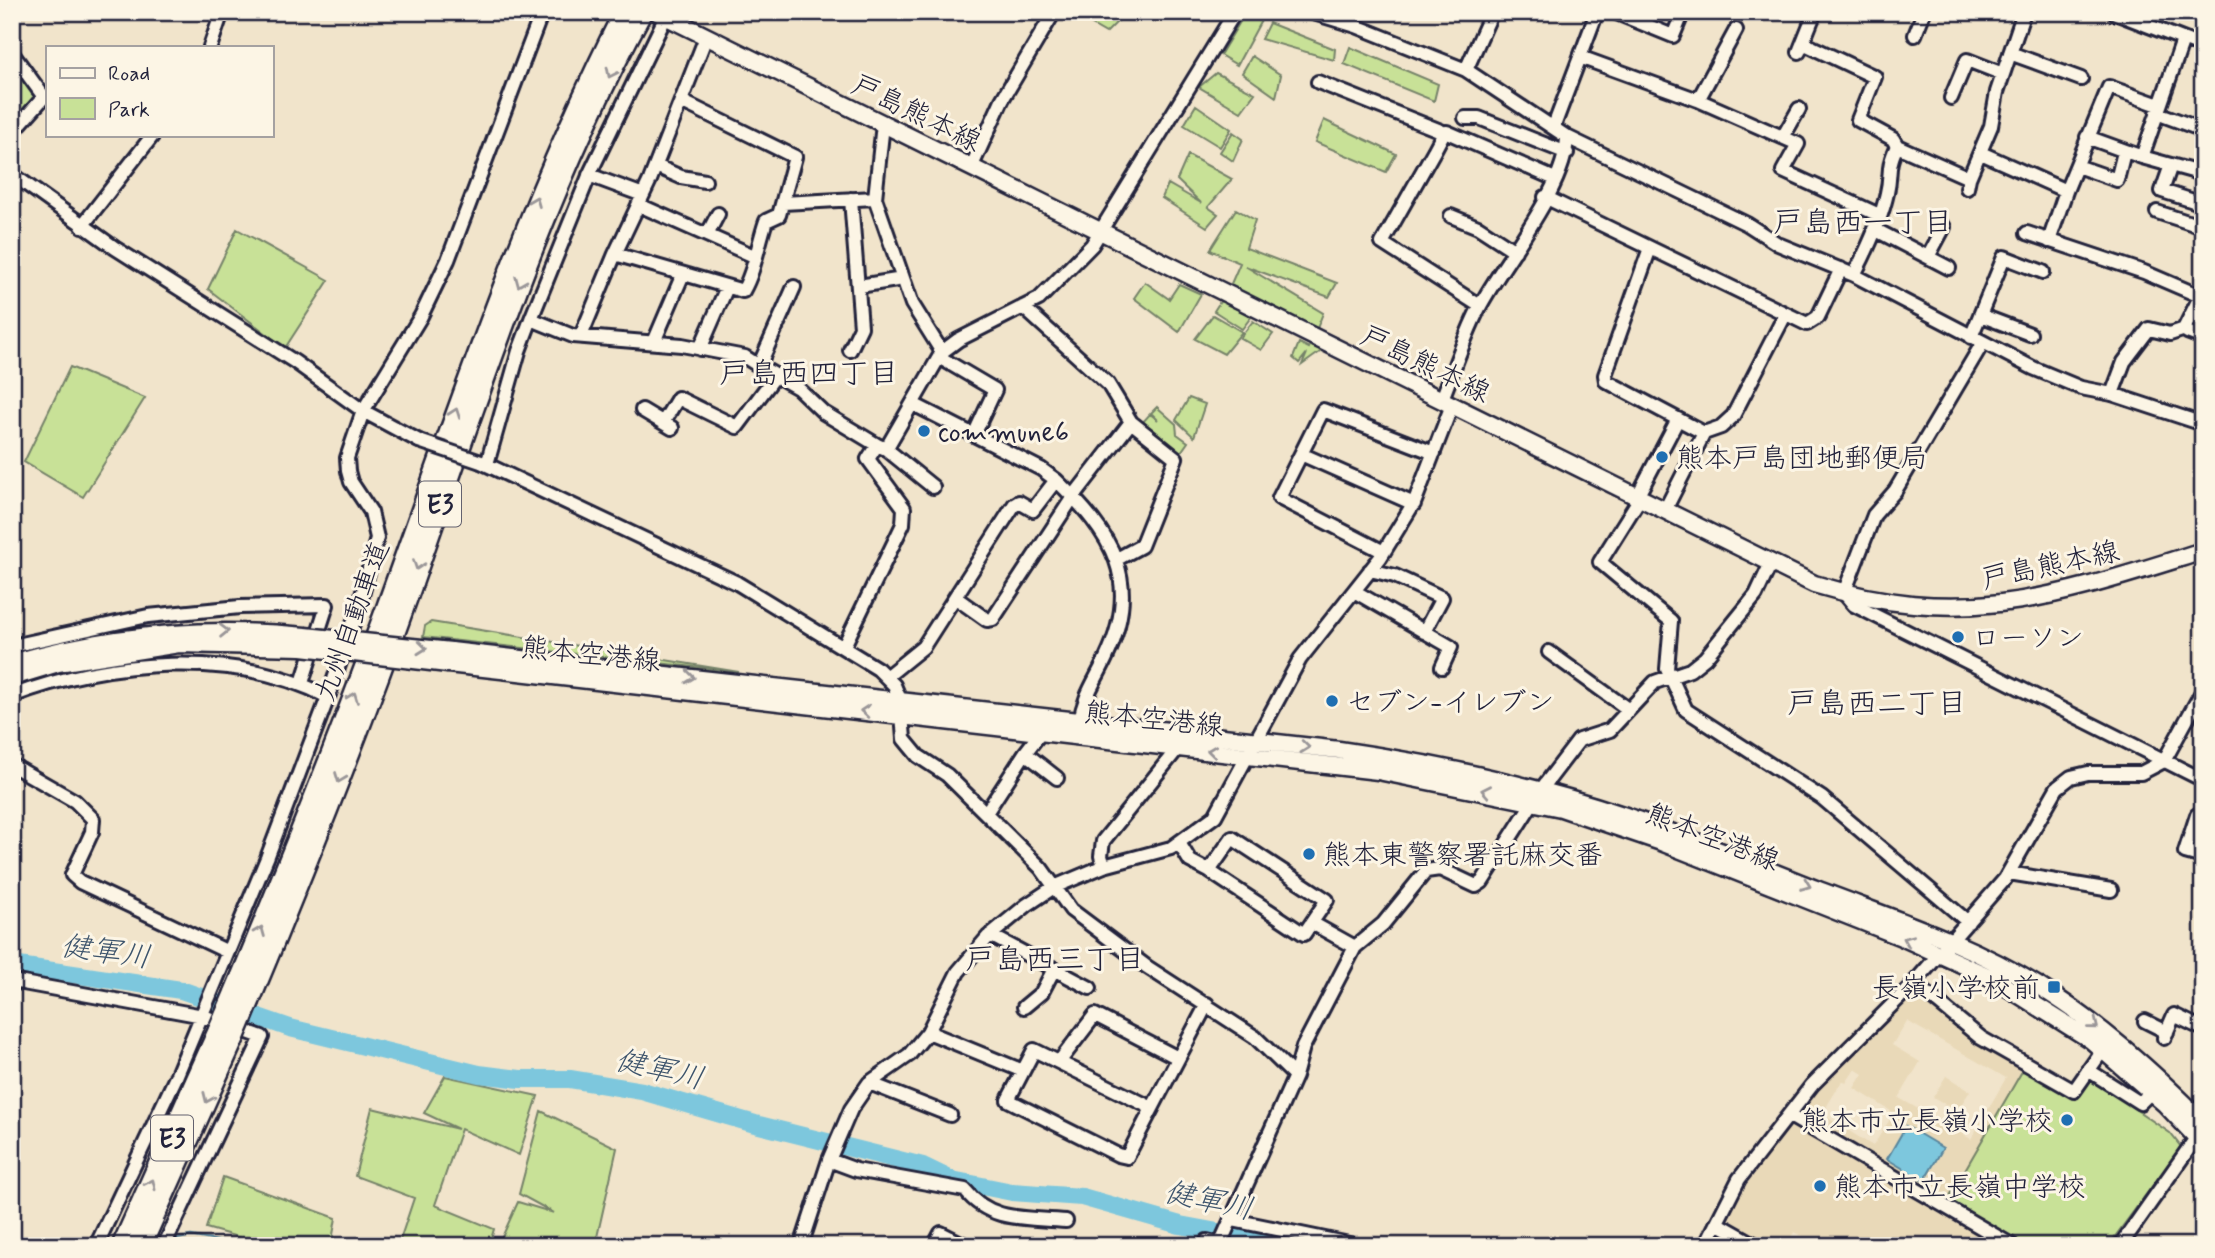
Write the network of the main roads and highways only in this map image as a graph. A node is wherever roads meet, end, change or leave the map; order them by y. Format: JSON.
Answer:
{"nodes":[{"id":1,"x":624,"y":12,"type":"edge"},
{"id":2,"x":642,"y":12,"type":"edge"},
{"id":3,"x":663,"y":14,"type":"edge"},
{"id":4,"x":2203,"y":551,"type":"edge"},
{"id":5,"x":303,"y":641,"type":"junction"},
{"id":6,"x":12,"y":663,"type":"edge"},
{"id":7,"x":12,"y":677,"type":"edge"},
{"id":8,"x":902,"y":708,"type":"junction"},
{"id":9,"x":1252,"y":748,"type":"junction"},
{"id":10,"x":1945,"y":948,"type":"junction"},
{"id":11,"x":242,"y":997,"type":"junction"},
{"id":12,"x":227,"y":1032,"type":"junction"},
{"id":13,"x":2201,"y":1133,"type":"edge"},
{"id":14,"x":122,"y":1246,"type":"edge"},
{"id":15,"x":141,"y":1246,"type":"edge"}],
"edges":[{"from":11,"to":1,"type":"highway","name":"九州自動車道","number":"E3","one_way":true},
{"from":2,"to":11,"type":"highway","name":"九州自動車道","number":"E3","one_way":true},
{"from":3,"to":4,"type":"main road","name":"戸島熊本線"},
{"from":6,"to":5,"type":"main road","name":"熊本空港線","one_way":true},
{"from":5,"to":7,"type":"main road","name":"熊本空港線"},
{"from":5,"to":8,"type":"main road","name":"熊本空港線","bridge":true},
{"from":8,"to":9,"type":"main road","name":"熊本空港線"},
{"from":9,"to":8,"type":"main road","name":"熊本空港線","one_way":true},
{"from":9,"to":10,"type":"main road","name":"熊本空港線"},
{"from":10,"to":13,"type":"main road","name":"熊本空港線"},
{"from":10,"to":13,"type":"main road","name":"熊本空港線","one_way":true},
{"from":11,"to":12,"type":"highway","name":"九州自動車道","number":"E3","bridge":true},
{"from":14,"to":12,"type":"highway","name":"九州自動車道","number":"E3","one_way":true},
{"from":12,"to":15,"type":"highway","name":"九州自動車道","number":"E3","one_way":true}]}
